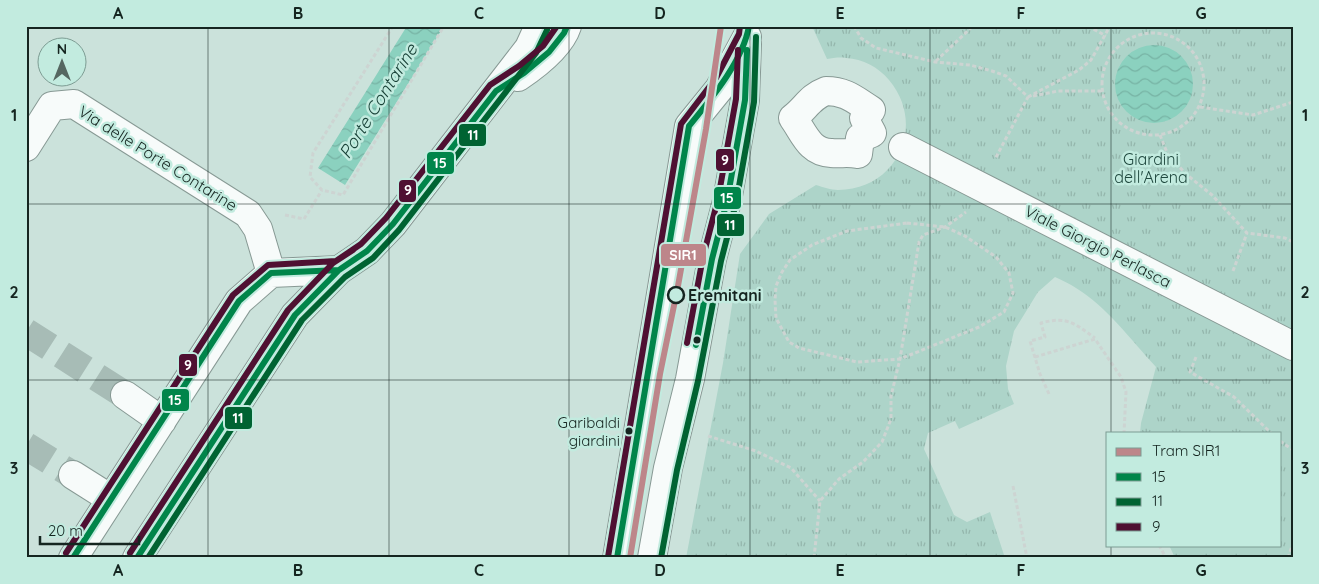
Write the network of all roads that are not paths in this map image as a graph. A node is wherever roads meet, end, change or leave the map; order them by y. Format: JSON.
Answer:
{"nodes":[{"id":1,"x":539,"y":26,"type":"edge"},
{"id":2,"x":566,"y":26,"type":"edge"},
{"id":3,"x":748,"y":31,"type":"edge"},
{"id":4,"x":496,"y":91,"type":"junction"},
{"id":5,"x":26,"y":147,"type":"edge"},
{"id":6,"x":903,"y":147,"type":"dead end"},
{"id":7,"x":339,"y":270,"type":"junction"},
{"id":8,"x":271,"y":273,"type":"junction"},
{"id":9,"x":1293,"y":346,"type":"edge"},
{"id":10,"x":126,"y":395,"type":"tunnel mouth"},
{"id":11,"x":162,"y":421,"type":"junction"},
{"id":12,"x":74,"y":476,"type":"tunnel mouth"},
{"id":13,"x":111,"y":499,"type":"junction"},
{"id":14,"x":73,"y":558,"type":"edge"},
{"id":15,"x":137,"y":558,"type":"edge"},
{"id":16,"x":617,"y":558,"type":"edge"},
{"id":17,"x":652,"y":558,"type":"edge"}],
"edges":[{"from":1,"to":4,"type":"street"},
{"from":2,"to":4,"type":"street"},
{"from":3,"to":16,"type":"street"},
{"from":3,"to":17,"type":"street"},
{"from":4,"to":7,"type":"street"},
{"from":5,"to":8,"type":"street","name":"Via delle Porte Contarine"},
{"from":6,"to":9,"type":"street","name":"Viale Giorgio Perlasca"},
{"from":7,"to":8,"type":"street"},
{"from":7,"to":15,"type":"street"},
{"from":8,"to":11,"type":"street"},
{"from":10,"to":11,"type":"street"},
{"from":11,"to":13,"type":"street"},
{"from":12,"to":13,"type":"street"},
{"from":13,"to":14,"type":"street"}]}
